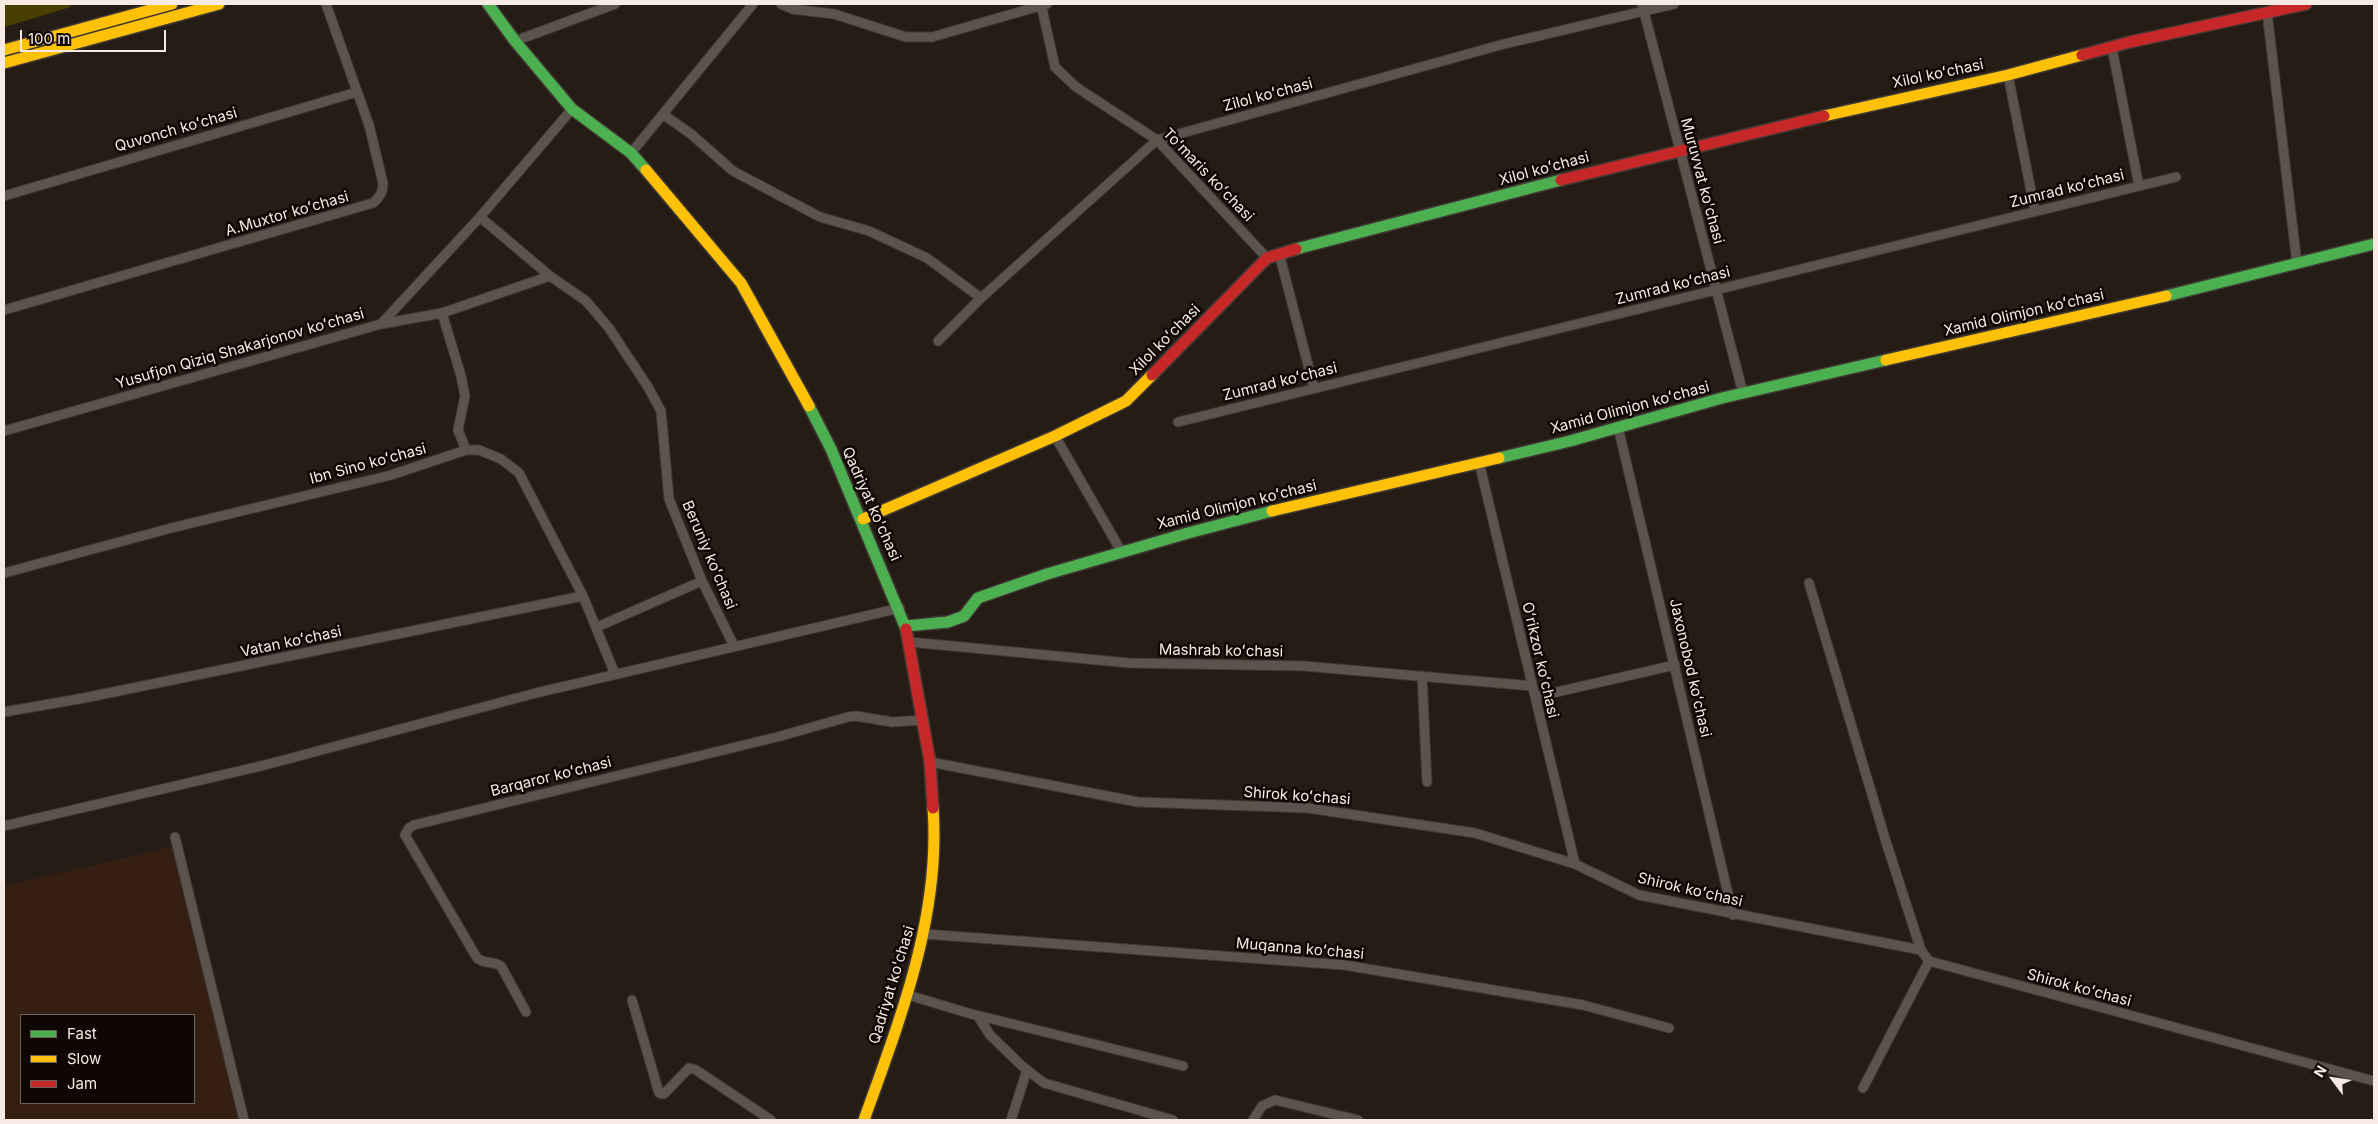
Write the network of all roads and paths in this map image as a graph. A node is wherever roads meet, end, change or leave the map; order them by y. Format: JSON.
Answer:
{"nodes":[{"id":1,"x":172,"y":4,"type":"edge"},
{"id":2,"x":219,"y":4,"type":"edge"},
{"id":3,"x":326,"y":4,"type":"edge"},
{"id":4,"x":488,"y":4,"type":"edge"},
{"id":5,"x":615,"y":4,"type":"edge"},
{"id":6,"x":753,"y":4,"type":"edge"},
{"id":7,"x":781,"y":4,"type":"edge"},
{"id":8,"x":1043,"y":4,"type":"edge"},
{"id":9,"x":1674,"y":4,"type":"edge"},
{"id":10,"x":2306,"y":4,"type":"edge"},
{"id":11,"x":1643,"y":7,"type":"edge"},
{"id":12,"x":2267,"y":12,"type":"junction"},
{"id":13,"x":516,"y":41,"type":"junction"},
{"id":14,"x":2112,"y":48,"type":"junction"},
{"id":15,"x":4,"y":50,"type":"edge"},
{"id":16,"x":4,"y":63,"type":"edge"},
{"id":17,"x":2008,"y":75,"type":"junction"},
{"id":18,"x":357,"y":92,"type":"junction"},
{"id":19,"x":572,"y":109,"type":"junction"},
{"id":20,"x":664,"y":115,"type":"junction"},
{"id":21,"x":1157,"y":140,"type":"junction"},
{"id":22,"x":1680,"y":149,"type":"junction"},
{"id":23,"x":631,"y":153,"type":"junction"},
{"id":24,"x":2176,"y":177,"type":"dead end"},
{"id":25,"x":2139,"y":186,"type":"junction"},
{"id":26,"x":4,"y":196,"type":"edge"},
{"id":27,"x":2035,"y":211,"type":"junction"},
{"id":28,"x":480,"y":217,"type":"junction"},
{"id":29,"x":2374,"y":244,"type":"edge"},
{"id":30,"x":1279,"y":253,"type":"junction"},
{"id":31,"x":1267,"y":258,"type":"junction"},
{"id":32,"x":2297,"y":264,"type":"junction"},
{"id":33,"x":550,"y":276,"type":"junction"},
{"id":34,"x":1716,"y":290,"type":"junction"},
{"id":35,"x":981,"y":298,"type":"junction"},
{"id":36,"x":4,"y":310,"type":"edge"},
{"id":37,"x":442,"y":313,"type":"junction"},
{"id":38,"x":381,"y":324,"type":"junction"},
{"id":39,"x":938,"y":341,"type":"dead end"},
{"id":40,"x":1314,"y":388,"type":"junction"},
{"id":41,"x":1743,"y":393,"type":"junction"},
{"id":42,"x":1178,"y":422,"type":"dead end"},
{"id":43,"x":1618,"y":427,"type":"junction"},
{"id":44,"x":4,"y":431,"type":"edge"},
{"id":45,"x":1054,"y":436,"type":"junction"},
{"id":46,"x":466,"y":450,"type":"junction"},
{"id":47,"x":1479,"y":462,"type":"junction"},
{"id":48,"x":863,"y":520,"type":"junction"},
{"id":49,"x":1121,"y":551,"type":"junction"},
{"id":50,"x":4,"y":573,"type":"edge"},
{"id":51,"x":702,"y":581,"type":"junction"},
{"id":52,"x":1809,"y":583,"type":"dead end"},
{"id":53,"x":583,"y":596,"type":"junction"},
{"id":54,"x":900,"y":608,"type":"junction"},
{"id":55,"x":906,"y":626,"type":"junction"},
{"id":56,"x":598,"y":627,"type":"junction"},
{"id":57,"x":910,"y":642,"type":"junction"},
{"id":58,"x":734,"y":646,"type":"junction"},
{"id":59,"x":1676,"y":665,"type":"junction"},
{"id":60,"x":615,"y":674,"type":"junction"},
{"id":61,"x":1422,"y":676,"type":"junction"},
{"id":62,"x":1532,"y":686,"type":"junction"},
{"id":63,"x":1535,"y":697,"type":"junction"},
{"id":64,"x":4,"y":712,"type":"edge"},
{"id":65,"x":924,"y":720,"type":"junction"},
{"id":66,"x":930,"y":762,"type":"junction"},
{"id":67,"x":1427,"y":782,"type":"dead end"},
{"id":68,"x":4,"y":826,"type":"edge"},
{"id":69,"x":176,"y":837,"type":"dead end"},
{"id":70,"x":1575,"y":864,"type":"junction"},
{"id":71,"x":1734,"y":915,"type":"junction"},
{"id":72,"x":924,"y":934,"type":"junction"},
{"id":73,"x":1921,"y":950,"type":"junction"},
{"id":74,"x":1929,"y":961,"type":"junction"},
{"id":75,"x":908,"y":995,"type":"junction"},
{"id":76,"x":632,"y":1000,"type":"dead end"},
{"id":77,"x":526,"y":1012,"type":"dead end"},
{"id":78,"x":973,"y":1014,"type":"junction"},
{"id":79,"x":1669,"y":1028,"type":"dead end"},
{"id":80,"x":1183,"y":1066,"type":"dead end"},
{"id":81,"x":1027,"y":1070,"type":"junction"},
{"id":82,"x":2374,"y":1081,"type":"edge"},
{"id":83,"x":1863,"y":1088,"type":"dead end"},
{"id":84,"x":244,"y":1120,"type":"edge"},
{"id":85,"x":771,"y":1120,"type":"edge"},
{"id":86,"x":864,"y":1120,"type":"edge"},
{"id":87,"x":1011,"y":1120,"type":"edge"},
{"id":88,"x":1173,"y":1120,"type":"edge"},
{"id":89,"x":1253,"y":1120,"type":"edge"},
{"id":90,"x":1358,"y":1120,"type":"edge"}],
"edges":[{"from":1,"to":15,"type":"street"},
{"from":2,"to":16,"type":"street"},
{"from":3,"to":18,"type":"street","name":"A.Muxtor koʻchasi"},
{"from":4,"to":13,"type":"street","name":"Qadriyat ko'chasi"},
{"from":5,"to":13,"type":"street"},
{"from":6,"to":20,"type":"street"},
{"from":7,"to":8,"type":"street"},
{"from":8,"to":21,"type":"street","name":"Toʻmaris koʻchasi"},
{"from":9,"to":11,"type":"street","name":"Zilol koʻchasi"},
{"from":10,"to":12,"type":"street","name":"Xilol koʻchasi"},
{"from":11,"to":21,"type":"street","name":"Zilol koʻchasi"},
{"from":11,"to":22,"type":"street","name":"Muruvvat ko'chasi"},
{"from":12,"to":14,"type":"street","name":"Xilol koʻchasi"},
{"from":12,"to":32,"type":"street"},
{"from":13,"to":19,"type":"street","name":"Qadriyat ko'chasi"},
{"from":14,"to":17,"type":"street","name":"Xilol koʻchasi"},
{"from":14,"to":25,"type":"street"},
{"from":17,"to":22,"type":"street","name":"Xilol koʻchasi"},
{"from":17,"to":27,"type":"street"},
{"from":18,"to":26,"type":"street","name":"Quvonch koʻchasi"},
{"from":18,"to":36,"type":"street","name":"A.Muxtor koʻchasi"},
{"from":19,"to":23,"type":"street","name":"Qadriyat ko'chasi"},
{"from":19,"to":28,"type":"street","name":"Yusufjon Qiziq Shakarjonov koʻchasi"},
{"from":20,"to":23,"type":"street"},
{"from":20,"to":35,"type":"street"},
{"from":21,"to":31,"type":"street","name":"Toʻmaris koʻchasi"},
{"from":21,"to":35,"type":"street","name":"Zilol koʻchasi"},
{"from":22,"to":30,"type":"street","name":"Xilol koʻchasi"},
{"from":22,"to":34,"type":"street","name":"Muruvvat ko'chasi"},
{"from":23,"to":48,"type":"street","name":"Qadriyat ko'chasi"},
{"from":24,"to":25,"type":"street","name":"Zumrad koʻchasi"},
{"from":25,"to":27,"type":"street","name":"Zumrad koʻchasi"},
{"from":27,"to":34,"type":"street","name":"Zumrad koʻchasi"},
{"from":28,"to":33,"type":"street","name":"Beruniy koʻchasi"},
{"from":28,"to":38,"type":"street","name":"Yusufjon Qiziq Shakarjonov koʻchasi"},
{"from":29,"to":32,"type":"street","name":"Xamid Olimjon koʻchasi"},
{"from":30,"to":31,"type":"street","name":"Xilol koʻchasi"},
{"from":30,"to":40,"type":"street"},
{"from":31,"to":45,"type":"street","name":"Xilol koʻchasi"},
{"from":32,"to":41,"type":"street","name":"Xamid Olimjon koʻchasi"},
{"from":33,"to":37,"type":"street"},
{"from":33,"to":51,"type":"street","name":"Beruniy koʻchasi"},
{"from":34,"to":40,"type":"street","name":"Zumrad koʻchasi"},
{"from":34,"to":41,"type":"street","name":"Muruvvat ko'chasi"},
{"from":35,"to":39,"type":"street","name":"Zilol koʻchasi"},
{"from":37,"to":38,"type":"street"},
{"from":37,"to":46,"type":"street"},
{"from":38,"to":44,"type":"street","name":"Yusufjon Qiziq Shakarjonov koʻchasi"},
{"from":40,"to":42,"type":"street","name":"Zumrad koʻchasi"},
{"from":41,"to":43,"type":"street","name":"Xamid Olimjon koʻchasi"},
{"from":43,"to":47,"type":"street","name":"Xamid Olimjon koʻchasi"},
{"from":43,"to":59,"type":"street","name":"Jaxonobod koʻchasi"},
{"from":45,"to":48,"type":"street","name":"Xilol koʻchasi"},
{"from":45,"to":49,"type":"street"},
{"from":46,"to":50,"type":"street","name":"Ibn Sino koʻchasi"},
{"from":46,"to":53,"type":"street","name":"Ibn Sino koʻchasi"},
{"from":47,"to":49,"type":"street","name":"Xamid Olimjon koʻchasi"},
{"from":47,"to":62,"type":"street","name":"Oʻrikzor koʻchasi"},
{"from":48,"to":54,"type":"street","name":"Qadriyat ko'chasi"},
{"from":49,"to":55,"type":"street","name":"Xamid Olimjon koʻchasi"},
{"from":51,"to":56,"type":"street"},
{"from":51,"to":58,"type":"street","name":"Beruniy koʻchasi"},
{"from":52,"to":73,"type":"street"},
{"from":53,"to":56,"type":"street","name":"Ibn Sino koʻchasi"},
{"from":53,"to":64,"type":"street","name":"Vatan koʻchasi"},
{"from":54,"to":55,"type":"street","name":"Qadriyat ko'chasi"},
{"from":54,"to":58,"type":"street"},
{"from":55,"to":57,"type":"street","name":"Qadriyat ko'chasi"},
{"from":56,"to":60,"type":"street","name":"Ibn Sino koʻchasi"},
{"from":57,"to":61,"type":"street","name":"Mashrab koʻchasi"},
{"from":57,"to":65,"type":"street","name":"Qadriyat ko'chasi"},
{"from":58,"to":60,"type":"street"},
{"from":59,"to":63,"type":"street"},
{"from":59,"to":71,"type":"street","name":"Jaxonobod koʻchasi"},
{"from":60,"to":68,"type":"street"},
{"from":61,"to":62,"type":"street","name":"Mashrab koʻchasi"},
{"from":61,"to":67,"type":"street"},
{"from":62,"to":63,"type":"street","name":"Oʻrikzor koʻchasi"},
{"from":63,"to":70,"type":"street","name":"Oʻrikzor koʻchasi"},
{"from":65,"to":66,"type":"street","name":"Qadriyat ko'chasi"},
{"from":65,"to":77,"type":"street","name":"Barqaror koʻchasi"},
{"from":66,"to":70,"type":"street","name":"Shirok koʻchasi"},
{"from":66,"to":72,"type":"street","name":"Qadriyat ko'chasi"},
{"from":69,"to":84,"type":"street"},
{"from":70,"to":71,"type":"street","name":"Shirok koʻchasi"},
{"from":71,"to":73,"type":"street","name":"Shirok koʻchasi"},
{"from":72,"to":75,"type":"street","name":"Qadriyat ko'chasi"},
{"from":72,"to":79,"type":"street","name":"Muqanna koʻchasi"},
{"from":73,"to":74,"type":"street"},
{"from":74,"to":82,"type":"street","name":"Shirok koʻchasi"},
{"from":74,"to":83,"type":"street"},
{"from":75,"to":78,"type":"street"},
{"from":75,"to":86,"type":"street","name":"Qadriyat ko'chasi"},
{"from":76,"to":85,"type":"street"},
{"from":78,"to":80,"type":"street"},
{"from":78,"to":81,"type":"street"},
{"from":81,"to":87,"type":"street"},
{"from":81,"to":88,"type":"street"},
{"from":89,"to":90,"type":"street"}]}
